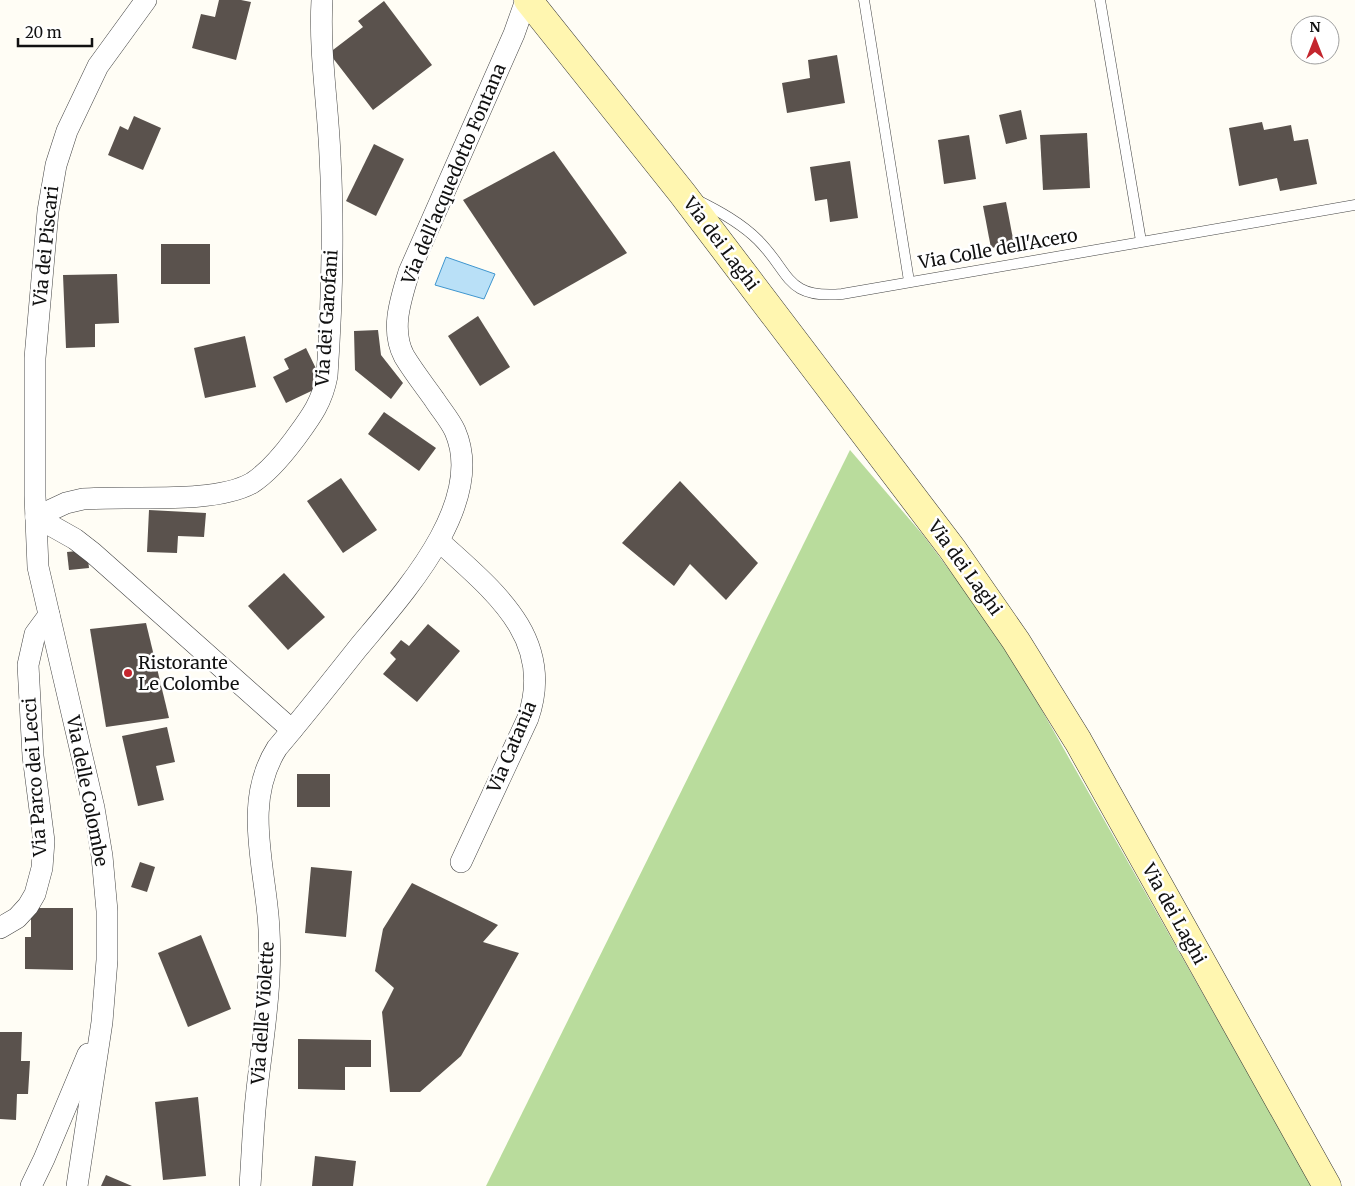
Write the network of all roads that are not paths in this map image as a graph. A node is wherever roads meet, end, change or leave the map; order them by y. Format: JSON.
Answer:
{"nodes":[{"id":1,"x":146,"y":0,"type":"edge"},
{"id":2,"x":322,"y":0,"type":"edge"},
{"id":3,"x":336,"y":0,"type":"edge"},
{"id":4,"x":527,"y":0,"type":"edge"},
{"id":5,"x":864,"y":0,"type":"edge"},
{"id":6,"x":1100,"y":0,"type":"edge"},
{"id":7,"x":322,"y":26,"type":"junction"},
{"id":8,"x":682,"y":193,"type":"junction"},
{"id":9,"x":1355,"y":205,"type":"edge"},
{"id":10,"x":1141,"y":242,"type":"junction"},
{"id":11,"x":909,"y":281,"type":"junction"},
{"id":12,"x":36,"y":517,"type":"junction"},
{"id":13,"x":439,"y":541,"type":"junction"},
{"id":14,"x":49,"y":615,"type":"junction"},
{"id":15,"x":292,"y":730,"type":"junction"},
{"id":16,"x":461,"y":862,"type":"dead end"},
{"id":17,"x":0,"y":928,"type":"edge"},
{"id":18,"x":102,"y":1022,"type":"junction"},
{"id":19,"x":31,"y":1186,"type":"edge"},
{"id":20,"x":77,"y":1186,"type":"edge"},
{"id":21,"x":250,"y":1186,"type":"edge"},
{"id":22,"x":1327,"y":1186,"type":"edge"}],
"edges":[{"from":1,"to":12,"type":"street","name":"Via dei Piscari"},
{"from":2,"to":7,"type":"street","name":"Via dei Garofani"},
{"from":3,"to":7,"type":"street"},
{"from":4,"to":8,"type":"main road","name":"Via dei Laghi"},
{"from":4,"to":13,"type":"street","name":"Via dell'acquedotto Fontana"},
{"from":5,"to":11,"type":"lane"},
{"from":6,"to":10,"type":"lane"},
{"from":7,"to":12,"type":"street","name":"Via dei Garofani"},
{"from":8,"to":11,"type":"lane","name":"Via Colle dell'Acero"},
{"from":8,"to":22,"type":"main road","name":"Via dei Laghi"},
{"from":9,"to":10,"type":"lane","name":"Via Colle dell'Acero"},
{"from":10,"to":11,"type":"lane","name":"Via Colle dell'Acero"},
{"from":12,"to":14,"type":"street","name":"Via delle Colombe"},
{"from":12,"to":15,"type":"street"},
{"from":13,"to":15,"type":"street","name":"Via dell'acquedotto Fontana"},
{"from":13,"to":16,"type":"street","name":"Via Catania"},
{"from":14,"to":17,"type":"street","name":"Via Parco dei Lecci"},
{"from":14,"to":18,"type":"street","name":"Via delle Colombe"},
{"from":15,"to":21,"type":"street","name":"Via delle Violette"},
{"from":18,"to":19,"type":"street"},
{"from":18,"to":20,"type":"street","name":"Via delle Colombe"}]}
